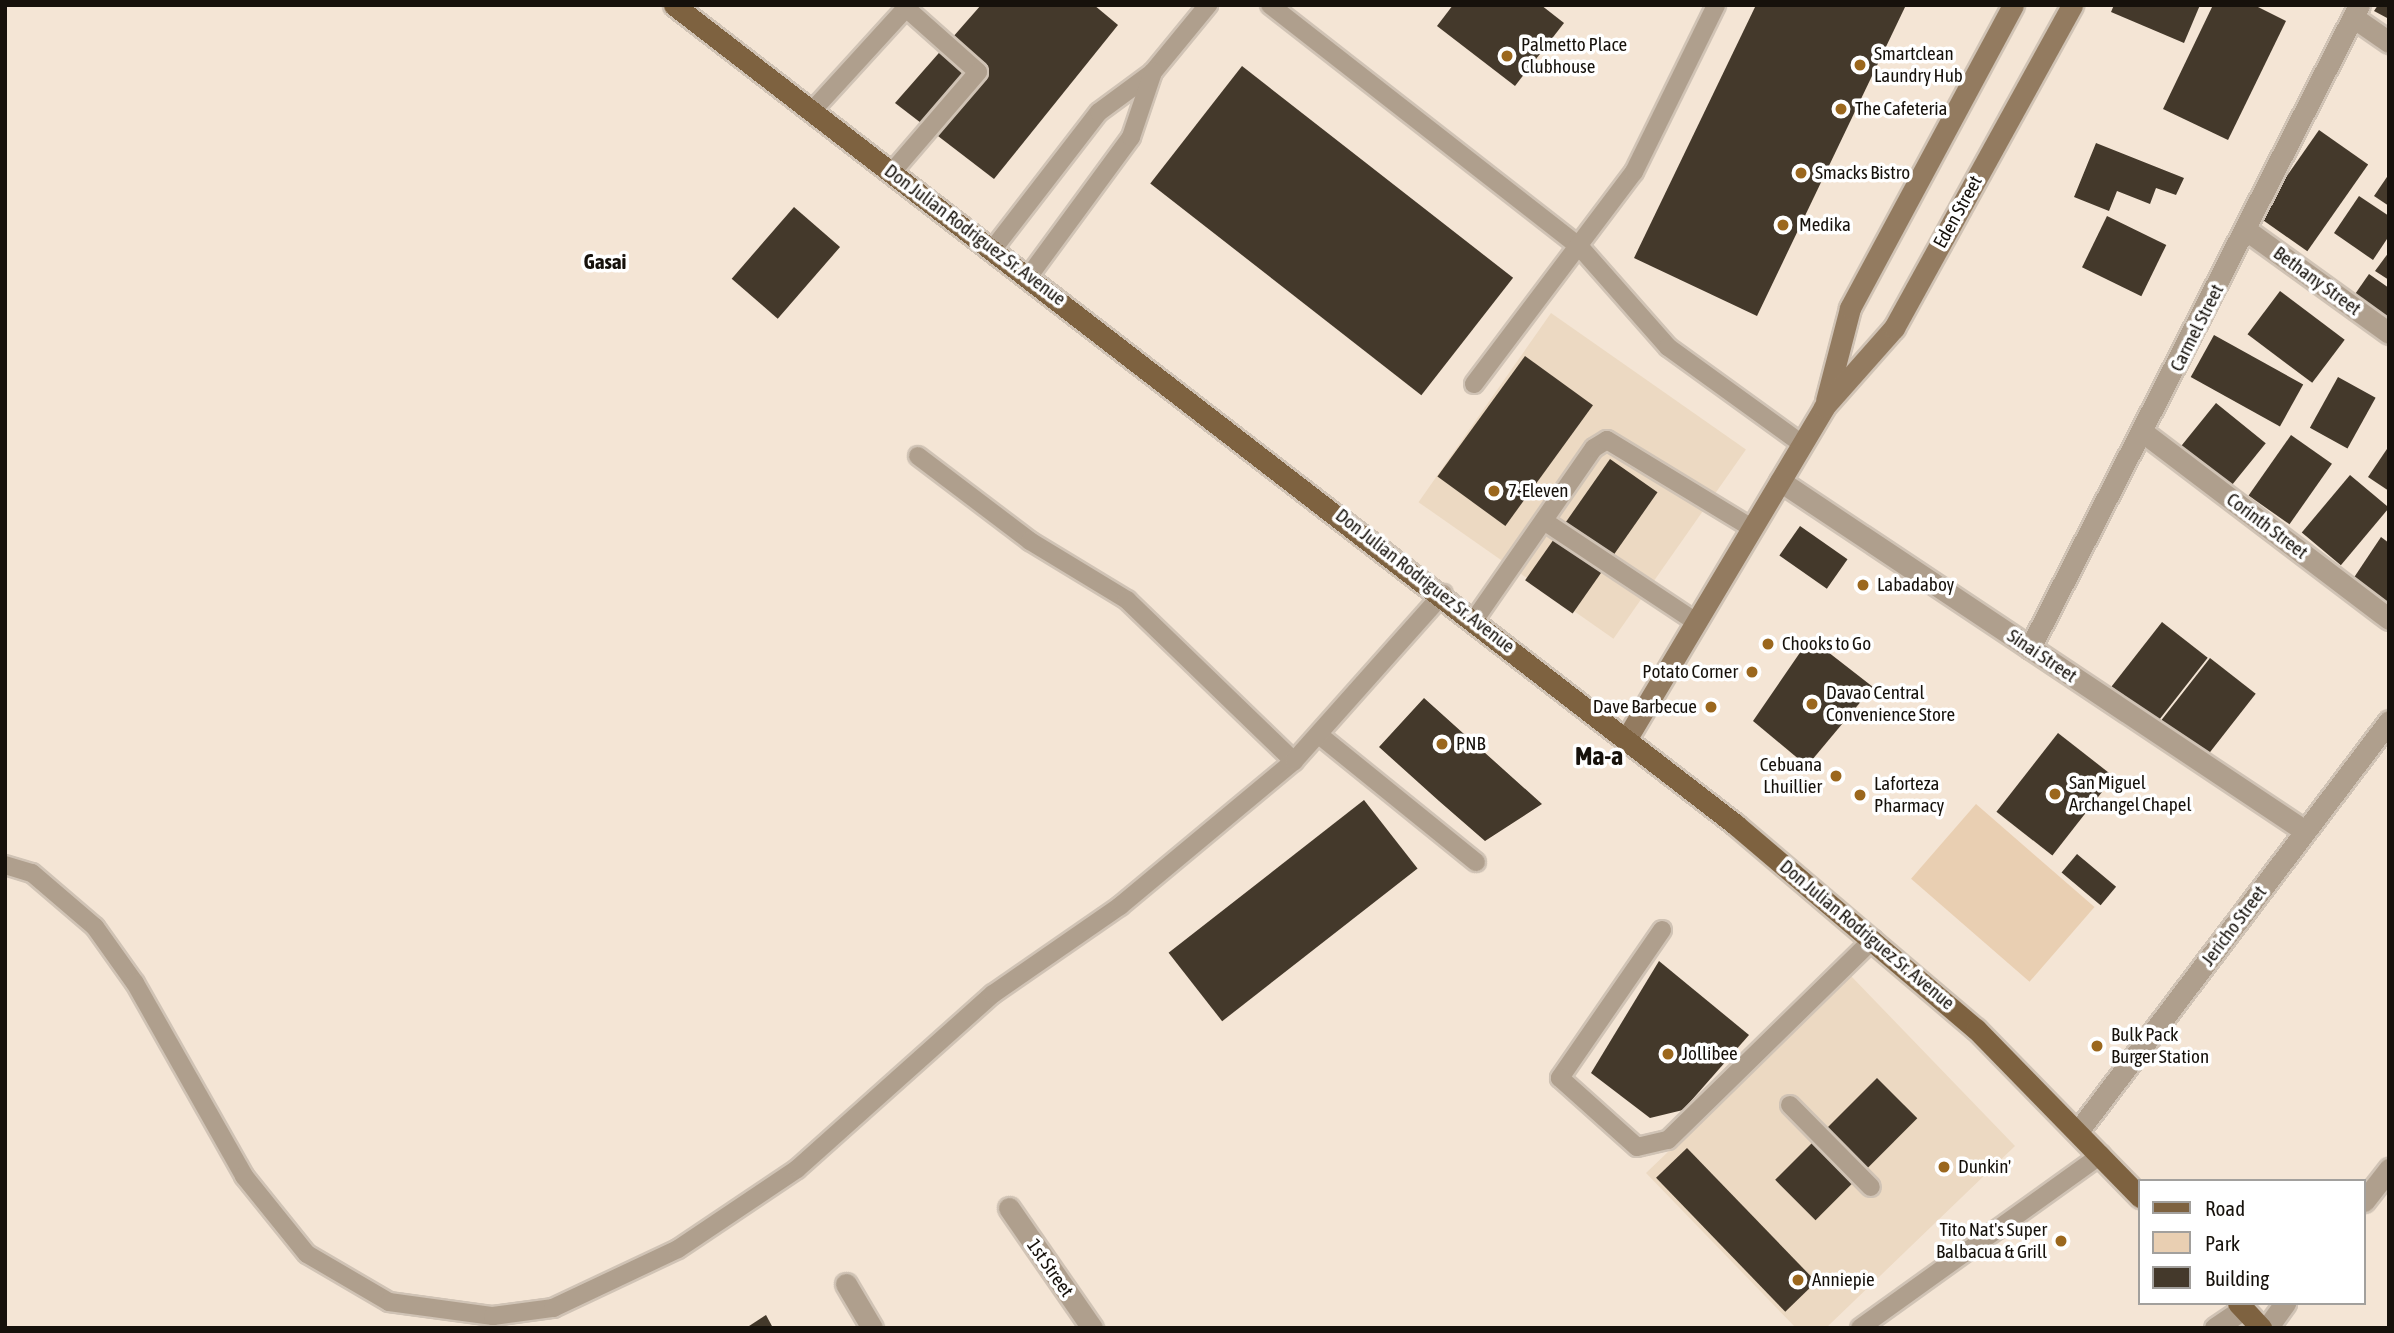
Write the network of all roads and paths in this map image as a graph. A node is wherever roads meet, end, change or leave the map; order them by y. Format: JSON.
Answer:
{"nodes":[{"id":1,"x":674,"y":5,"type":"edge"},
{"id":2,"x":1208,"y":5,"type":"edge"},
{"id":3,"x":1270,"y":5,"type":"edge"},
{"id":4,"x":1716,"y":5,"type":"edge"},
{"id":5,"x":2013,"y":5,"type":"edge"},
{"id":6,"x":2072,"y":5,"type":"edge"},
{"id":7,"x":2356,"y":11,"type":"edge"},
{"id":8,"x":2389,"y":42,"type":"edge"},
{"id":9,"x":1153,"y":72,"type":"junction"},
{"id":10,"x":812,"y":111,"type":"junction"},
{"id":11,"x":892,"y":172,"type":"junction"},
{"id":12,"x":2246,"y":230,"type":"junction"},
{"id":13,"x":1579,"y":246,"type":"junction"},
{"id":14,"x":993,"y":249,"type":"junction"},
{"id":15,"x":1029,"y":276,"type":"junction"},
{"id":16,"x":2389,"y":333,"type":"edge"},
{"id":17,"x":1474,"y":384,"type":"dead end"},
{"id":18,"x":1824,"y":407,"type":"junction"},
{"id":19,"x":2144,"y":433,"type":"junction"},
{"id":20,"x":1802,"y":444,"type":"junction"},
{"id":21,"x":918,"y":456,"type":"dead end"},
{"id":22,"x":1780,"y":481,"type":"junction"},
{"id":23,"x":1544,"y":521,"type":"junction"},
{"id":24,"x":1752,"y":528,"type":"junction"},
{"id":25,"x":1443,"y":594,"type":"junction"},
{"id":26,"x":1475,"y":619,"type":"junction"},
{"id":27,"x":2389,"y":619,"type":"edge"},
{"id":28,"x":1696,"y":622,"type":"junction"},
{"id":29,"x":2030,"y":648,"type":"junction"},
{"id":30,"x":2389,"y":721,"type":"edge"},
{"id":31,"x":1319,"y":735,"type":"junction"},
{"id":32,"x":1627,"y":738,"type":"junction"},
{"id":33,"x":1294,"y":761,"type":"junction"},
{"id":34,"x":2305,"y":831,"type":"junction"},
{"id":35,"x":1476,"y":862,"type":"dead end"},
{"id":36,"x":5,"y":865,"type":"edge"},
{"id":37,"x":1662,"y":930,"type":"dead end"},
{"id":38,"x":1872,"y":939,"type":"junction"},
{"id":39,"x":1790,"y":1105,"type":"dead end"},
{"id":40,"x":2079,"y":1130,"type":"junction"},
{"id":41,"x":2101,"y":1155,"type":"junction"},
{"id":42,"x":2389,"y":1169,"type":"edge"},
{"id":43,"x":1871,"y":1187,"type":"dead end"},
{"id":44,"x":2138,"y":1195,"type":"edge"},
{"id":45,"x":2366,"y":1198,"type":"edge"},
{"id":46,"x":1009,"y":1208,"type":"dead end"},
{"id":47,"x":846,"y":1284,"type":"dead end"},
{"id":48,"x":2284,"y":1305,"type":"edge"},
{"id":49,"x":2241,"y":1306,"type":"edge"},
{"id":50,"x":873,"y":1328,"type":"edge"},
{"id":51,"x":1091,"y":1328,"type":"edge"},
{"id":52,"x":1860,"y":1328,"type":"edge"},
{"id":53,"x":2215,"y":1328,"type":"edge"},
{"id":54,"x":2261,"y":1328,"type":"edge"},
{"id":55,"x":2267,"y":1328,"type":"edge"}],
"edges":[{"from":1,"to":10,"type":"main road","name":"Don Julian Rodriguez Sr. Avenue"},
{"from":2,"to":9,"type":"lane"},
{"from":3,"to":13,"type":"lane"},
{"from":4,"to":13,"type":"lane"},
{"from":5,"to":18,"type":"main road","name":"Eden Street"},
{"from":6,"to":18,"type":"main road","name":"Eden Street"},
{"from":7,"to":8,"type":"street"},
{"from":7,"to":12,"type":"street","name":"Carmel Street"},
{"from":9,"to":14,"type":"lane"},
{"from":9,"to":15,"type":"lane"},
{"from":10,"to":11,"type":"main road","name":"Don Julian Rodriguez Sr. Avenue"},
{"from":10,"to":11,"type":"lane"},
{"from":11,"to":14,"type":"main road","name":"Don Julian Rodriguez Sr. Avenue"},
{"from":12,"to":16,"type":"street","name":"Bethany Street"},
{"from":12,"to":19,"type":"street","name":"Carmel Street"},
{"from":13,"to":17,"type":"lane"},
{"from":13,"to":20,"type":"lane"},
{"from":14,"to":15,"type":"main road","name":"Don Julian Rodriguez Sr. Avenue"},
{"from":15,"to":25,"type":"main road","name":"Don Julian Rodriguez Sr. Avenue"},
{"from":18,"to":20,"type":"main road","name":"Eden Street"},
{"from":19,"to":27,"type":"street","name":"Corinth Street"},
{"from":19,"to":29,"type":"street","name":"Carmel Street"},
{"from":20,"to":22,"type":"main road","name":"Eden Street"},
{"from":21,"to":33,"type":"lane"},
{"from":22,"to":24,"type":"main road","name":"Eden Street"},
{"from":22,"to":29,"type":"street","name":"Sinai Street"},
{"from":23,"to":24,"type":"lane"},
{"from":23,"to":26,"type":"lane"},
{"from":23,"to":28,"type":"lane"},
{"from":24,"to":28,"type":"main road","name":"Eden Street"},
{"from":25,"to":26,"type":"main road","name":"Don Julian Rodriguez Sr. Avenue"},
{"from":25,"to":31,"type":"lane"},
{"from":26,"to":32,"type":"main road","name":"Don Julian Rodriguez Sr. Avenue"},
{"from":28,"to":32,"type":"main road","name":"Eden Street"},
{"from":29,"to":34,"type":"street","name":"Sinai Street"},
{"from":30,"to":34,"type":"street","name":"Jericho Street"},
{"from":31,"to":33,"type":"lane"},
{"from":31,"to":35,"type":"lane"},
{"from":32,"to":38,"type":"main road","name":"Don Julian Rodriguez Sr. Avenue"},
{"from":33,"to":36,"type":"lane"},
{"from":34,"to":40,"type":"street","name":"Jericho Street"},
{"from":37,"to":38,"type":"lane"},
{"from":38,"to":40,"type":"main road","name":"Don Julian Rodriguez Sr. Avenue"},
{"from":39,"to":43,"type":"lane"},
{"from":40,"to":41,"type":"main road","name":"Don Julian Rodriguez Sr. Avenue"},
{"from":41,"to":44,"type":"main road","name":"Don Julian Rodriguez Sr. Avenue"},
{"from":41,"to":52,"type":"lane"},
{"from":42,"to":45,"type":"street"},
{"from":46,"to":51,"type":"street","name":"1st Street"},
{"from":47,"to":50,"type":"street"},
{"from":48,"to":55,"type":"street"},
{"from":49,"to":53,"type":"street"},
{"from":49,"to":54,"type":"main road"}]}
